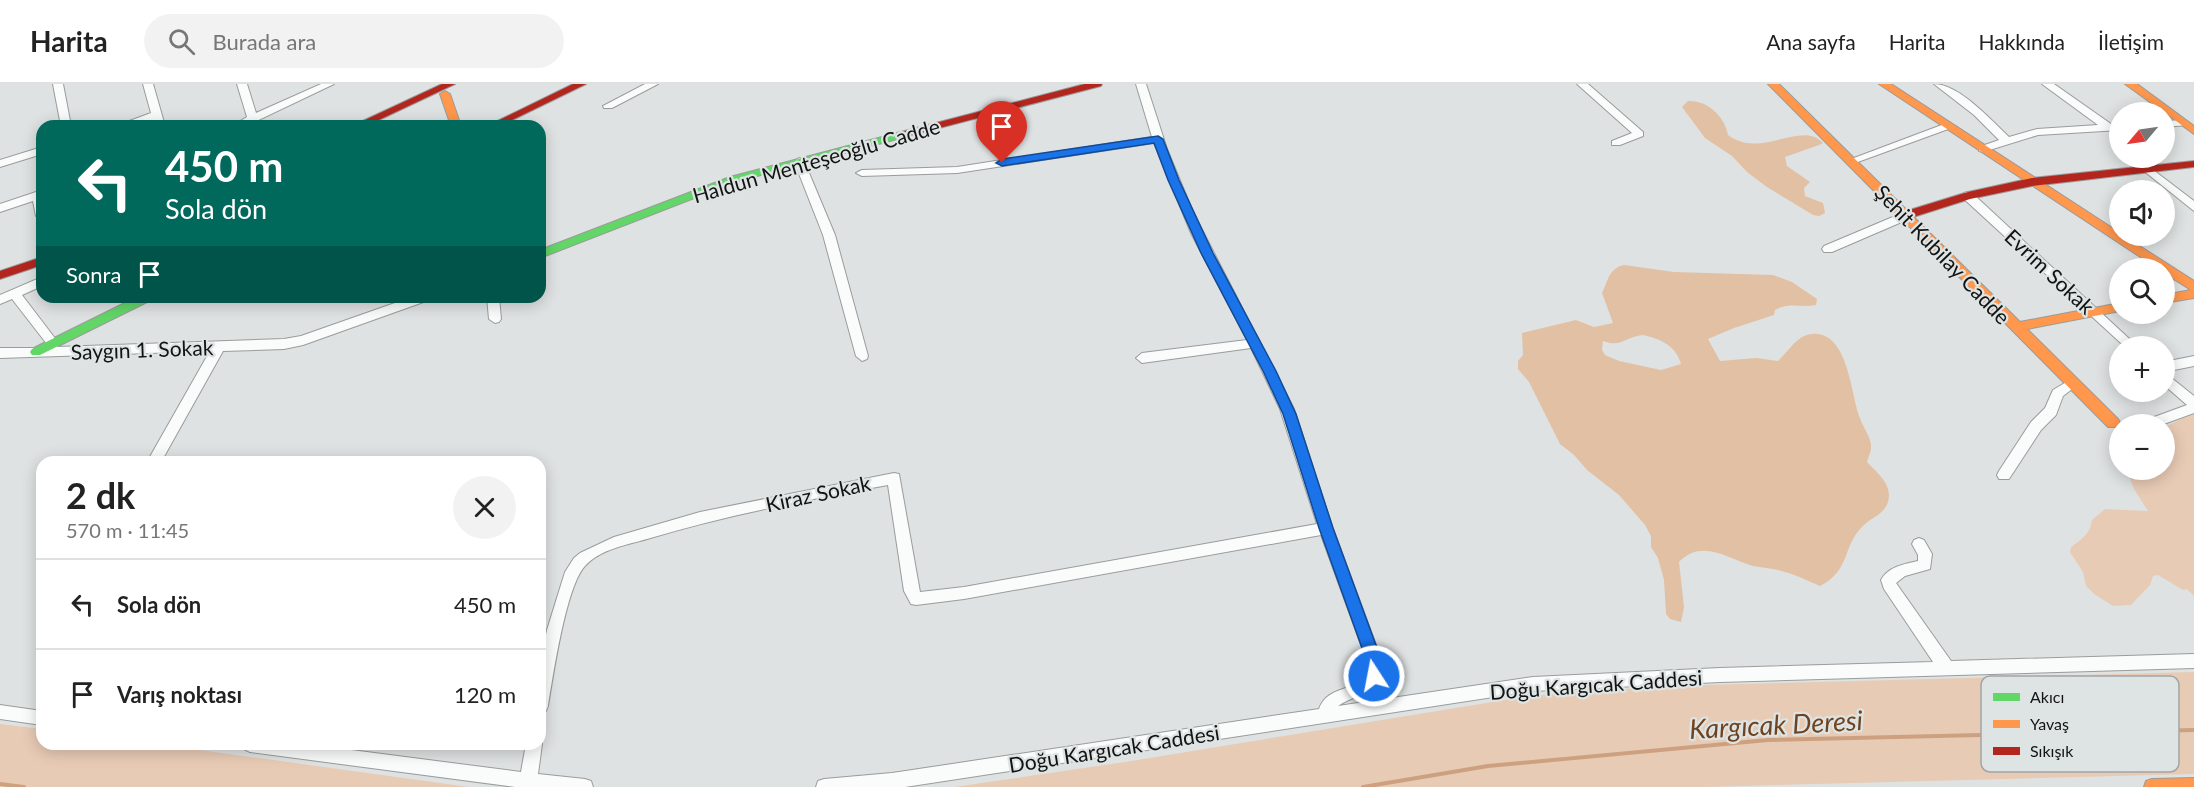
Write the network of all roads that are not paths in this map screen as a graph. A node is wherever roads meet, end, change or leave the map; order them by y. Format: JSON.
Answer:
{"nodes":[{"id":1,"x":58,"y":84,"type":"edge"},
{"id":2,"x":148,"y":84,"type":"edge"},
{"id":3,"x":242,"y":84,"type":"edge"},
{"id":4,"x":329,"y":84,"type":"edge"},
{"id":5,"x":466,"y":84,"type":"edge"},
{"id":6,"x":581,"y":84,"type":"edge"},
{"id":7,"x":653,"y":84,"type":"edge"},
{"id":8,"x":1097,"y":84,"type":"edge"},
{"id":9,"x":1141,"y":84,"type":"edge"},
{"id":10,"x":1582,"y":84,"type":"edge"},
{"id":11,"x":1773,"y":84,"type":"edge"},
{"id":12,"x":1884,"y":84,"type":"edge"},
{"id":13,"x":1939,"y":84,"type":"edge"},
{"id":14,"x":2047,"y":84,"type":"edge"},
{"id":15,"x":2130,"y":84,"type":"edge"},
{"id":16,"x":441,"y":88,"type":"edge"},
{"id":17,"x":608,"y":106,"type":"dead end"},
{"id":18,"x":253,"y":118,"type":"junction"},
{"id":19,"x":65,"y":120,"type":"edge"},
{"id":20,"x":159,"y":120,"type":"edge"},
{"id":21,"x":249,"y":120,"type":"edge"},
{"id":22,"x":370,"y":120,"type":"edge"},
{"id":23,"x":385,"y":120,"type":"edge"},
{"id":24,"x":454,"y":120,"type":"edge"},
{"id":25,"x":505,"y":120,"type":"edge"},
{"id":26,"x":2109,"y":124,"type":"edge"},
{"id":27,"x":1947,"y":126,"type":"junction"},
{"id":28,"x":2109,"y":127,"type":"edge"},
{"id":29,"x":2189,"y":127,"type":"edge"},
{"id":30,"x":1158,"y":139,"type":"junction"},
{"id":31,"x":2006,"y":141,"type":"junction"},
{"id":32,"x":1616,"y":143,"type":"dead end"},
{"id":33,"x":1983,"y":149,"type":"junction"},
{"id":34,"x":36,"y":152,"type":"edge"},
{"id":35,"x":1851,"y":160,"type":"junction"},
{"id":36,"x":799,"y":162,"type":"junction"},
{"id":37,"x":0,"y":164,"type":"edge"},
{"id":38,"x":2194,"y":164,"type":"edge"},
{"id":39,"x":2148,"y":169,"type":"junction"},
{"id":40,"x":862,"y":173,"type":"dead end"},
{"id":41,"x":2032,"y":182,"type":"junction"},
{"id":42,"x":36,"y":196,"type":"edge"},
{"id":43,"x":1968,"y":196,"type":"junction"},
{"id":44,"x":2194,"y":207,"type":"edge"},
{"id":45,"x":0,"y":208,"type":"edge"},
{"id":46,"x":1907,"y":215,"type":"junction"},
{"id":47,"x":1828,"y":249,"type":"dead end"},
{"id":48,"x":546,"y":252,"type":"edge"},
{"id":49,"x":36,"y":254,"type":"edge"},
{"id":50,"x":36,"y":263,"type":"edge"},
{"id":51,"x":0,"y":266,"type":"edge"},
{"id":52,"x":0,"y":275,"type":"edge"},
{"id":53,"x":36,"y":284,"type":"edge"},
{"id":54,"x":2194,"y":287,"type":"edge"},
{"id":55,"x":15,"y":294,"type":"junction"},
{"id":56,"x":2194,"y":294,"type":"edge"},
{"id":57,"x":2175,"y":297,"type":"edge"},
{"id":58,"x":0,"y":300,"type":"edge"},
{"id":59,"x":135,"y":303,"type":"edge"},
{"id":60,"x":408,"y":303,"type":"edge"},
{"id":61,"x":494,"y":303,"type":"edge"},
{"id":62,"x":2109,"y":309,"type":"edge"},
{"id":63,"x":2093,"y":312,"type":"junction"},
{"id":64,"x":495,"y":319,"type":"dead end"},
{"id":65,"x":2015,"y":327,"type":"junction"},
{"id":66,"x":2120,"y":336,"type":"edge"},
{"id":67,"x":1255,"y":343,"type":"junction"},
{"id":68,"x":53,"y":344,"type":"junction"},
{"id":69,"x":220,"y":345,"type":"junction"},
{"id":70,"x":0,"y":352,"type":"edge"},
{"id":71,"x":36,"y":352,"type":"junction"},
{"id":72,"x":862,"y":356,"type":"dead end"},
{"id":73,"x":1142,"y":358,"type":"dead end"},
{"id":74,"x":2194,"y":361,"type":"edge"},
{"id":75,"x":2175,"y":365,"type":"edge"},
{"id":76,"x":2073,"y":383,"type":"junction"},
{"id":77,"x":2175,"y":388,"type":"edge"},
{"id":78,"x":2194,"y":406,"type":"edge"},
{"id":79,"x":2175,"y":414,"type":"edge"},
{"id":80,"x":2109,"y":418,"type":"edge"},
{"id":81,"x":157,"y":456,"type":"edge"},
{"id":82,"x":2004,"y":475,"type":"dead end"},
{"id":83,"x":1326,"y":528,"type":"junction"},
{"id":84,"x":1919,"y":544,"type":"dead end"},
{"id":85,"x":2194,"y":662,"type":"edge"},
{"id":86,"x":1947,"y":669,"type":"junction"},
{"id":87,"x":546,"y":678,"type":"edge"},
{"id":88,"x":0,"y":712,"type":"edge"},
{"id":89,"x":1326,"y":714,"type":"junction"},
{"id":90,"x":36,"y":717,"type":"edge"},
{"id":91,"x":294,"y":750,"type":"edge"},
{"id":92,"x":533,"y":750,"type":"edge"},
{"id":93,"x":528,"y":782,"type":"junction"},
{"id":94,"x":2194,"y":786,"type":"edge"},
{"id":95,"x":585,"y":787,"type":"edge"},
{"id":96,"x":824,"y":787,"type":"edge"},
{"id":97,"x":2152,"y":787,"type":"edge"}],
"edges":[{"from":1,"to":19,"type":"street"},
{"from":2,"to":20,"type":"street"},
{"from":3,"to":18,"type":"street"},
{"from":4,"to":18,"type":"street"},
{"from":5,"to":16,"type":"street"},
{"from":6,"to":25,"type":"street"},
{"from":7,"to":17,"type":"street"},
{"from":8,"to":36,"type":"street","name":"Haldun Menteşeoğlu Cadde"},
{"from":9,"to":30,"type":"street"},
{"from":10,"to":32,"type":"street"},
{"from":11,"to":35,"type":"street","name":"Şehit Kubilay Cadde"},
{"from":12,"to":27,"type":"street"},
{"from":13,"to":31,"type":"street"},
{"from":14,"to":26,"type":"street"},
{"from":15,"to":29,"type":"street"},
{"from":16,"to":22,"type":"street"},
{"from":16,"to":23,"type":"street"},
{"from":16,"to":24,"type":"street"},
{"from":18,"to":21,"type":"street"},
{"from":27,"to":33,"type":"street"},
{"from":27,"to":35,"type":"street"},
{"from":28,"to":31,"type":"street"},
{"from":30,"to":40,"type":"street"},
{"from":30,"to":67,"type":"street"},
{"from":31,"to":33,"type":"street"},
{"from":33,"to":41,"type":"street"},
{"from":34,"to":37,"type":"street"},
{"from":35,"to":46,"type":"street","name":"Şehit Kubilay Cadde"},
{"from":36,"to":48,"type":"street","name":"Haldun Menteşeoğlu Cadde"},
{"from":36,"to":72,"type":"street"},
{"from":38,"to":39,"type":"street"},
{"from":39,"to":41,"type":"street"},
{"from":39,"to":44,"type":"street"},
{"from":41,"to":43,"type":"street"},
{"from":41,"to":54,"type":"street"},
{"from":42,"to":45,"type":"street"},
{"from":43,"to":46,"type":"street"},
{"from":43,"to":63,"type":"street","name":"Evrim Sokak"},
{"from":46,"to":47,"type":"street"},
{"from":46,"to":65,"type":"street","name":"Şehit Kubilay Cadde"},
{"from":49,"to":51,"type":"street"},
{"from":50,"to":52,"type":"street"},
{"from":53,"to":55,"type":"street"},
{"from":55,"to":58,"type":"street"},
{"from":55,"to":68,"type":"street"},
{"from":56,"to":57,"type":"street"},
{"from":59,"to":68,"type":"street"},
{"from":60,"to":69,"type":"street","name":"Saygın 1. Sokak"},
{"from":61,"to":64,"type":"street"},
{"from":62,"to":63,"type":"street"},
{"from":63,"to":65,"type":"street"},
{"from":63,"to":66,"type":"street","name":"Evrim Sokak"},
{"from":65,"to":76,"type":"street","name":"Şehit Kubilay Cadde"},
{"from":67,"to":73,"type":"street"},
{"from":67,"to":83,"type":"street"},
{"from":68,"to":71,"type":"street"},
{"from":69,"to":71,"type":"street","name":"Saygın 1. Sokak"},
{"from":69,"to":81,"type":"street"},
{"from":70,"to":71,"type":"street","name":"Saygın 1. Sokak"},
{"from":74,"to":75,"type":"street"},
{"from":76,"to":80,"type":"street","name":"Şehit Kubilay Cadde"},
{"from":76,"to":82,"type":"street"},
{"from":77,"to":78,"type":"street"},
{"from":78,"to":79,"type":"street"},
{"from":83,"to":87,"type":"street","name":"Kiraz Sokak"},
{"from":83,"to":89,"type":"street"},
{"from":84,"to":86,"type":"street"},
{"from":85,"to":86,"type":"street","name":"Doğu Kargıcak Caddesi"},
{"from":86,"to":89,"type":"street","name":"Doğu Kargıcak Caddesi"},
{"from":88,"to":90,"type":"street"},
{"from":89,"to":96,"type":"street","name":"Doğu Kargıcak Caddesi"},
{"from":91,"to":93,"type":"street"},
{"from":92,"to":93,"type":"street"},
{"from":93,"to":95,"type":"street"},
{"from":94,"to":97,"type":"street"}]}
